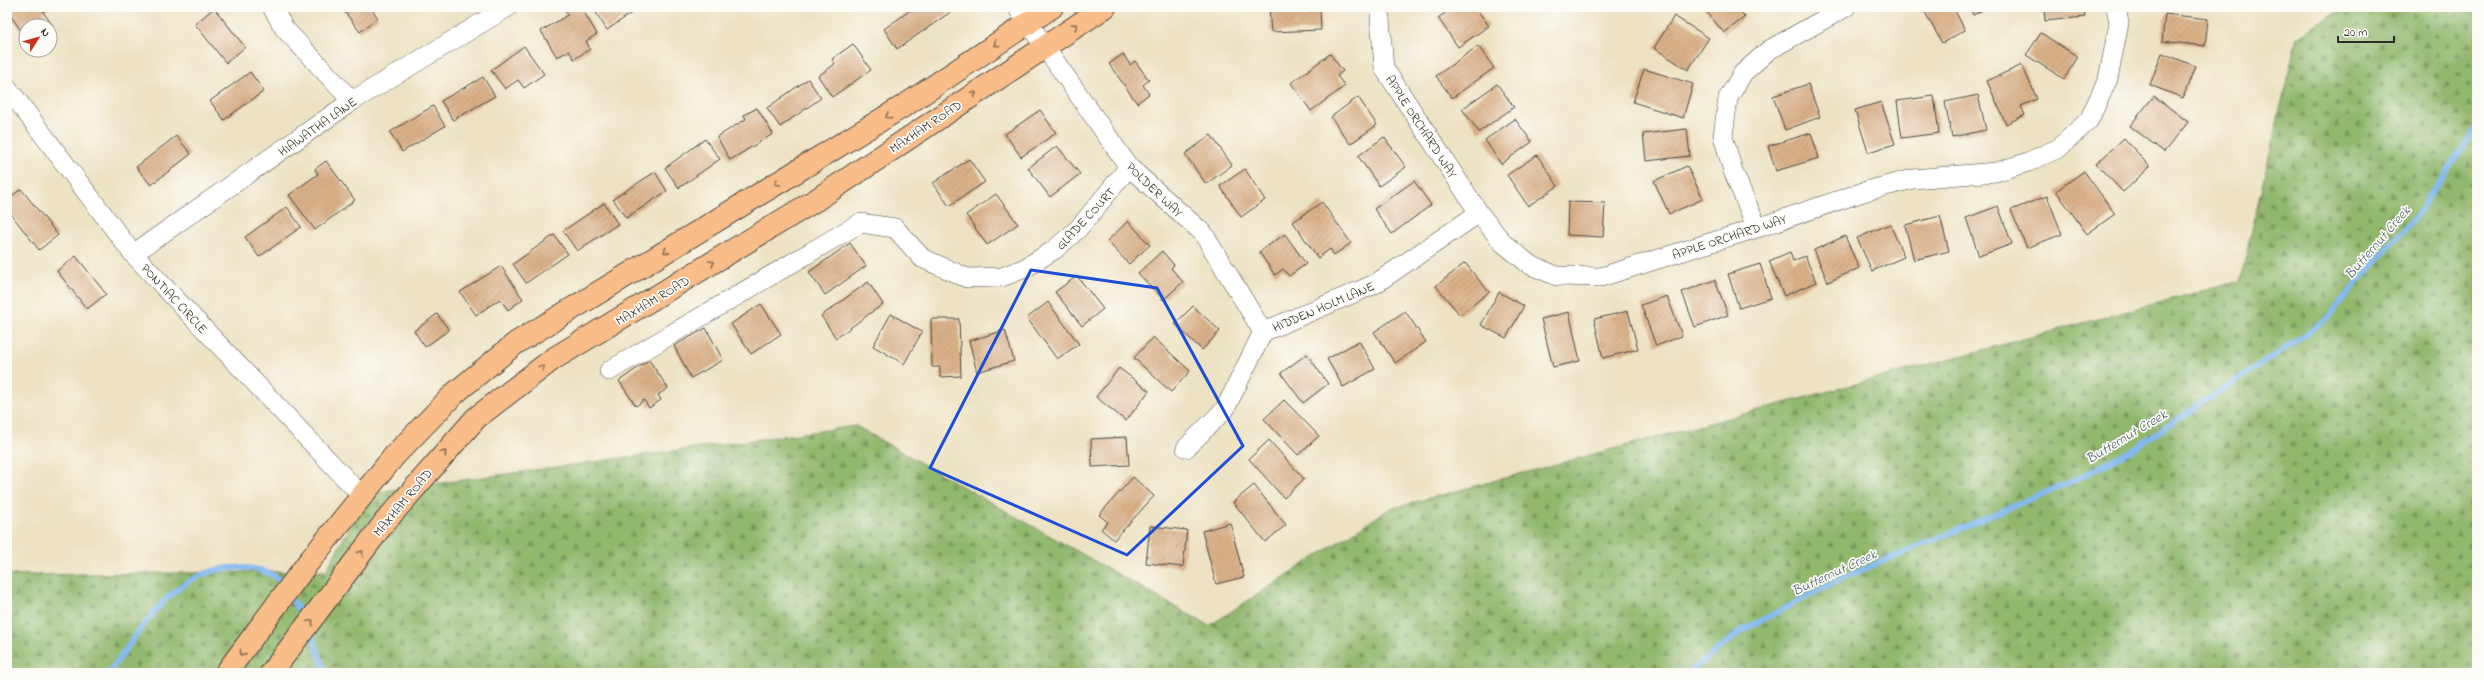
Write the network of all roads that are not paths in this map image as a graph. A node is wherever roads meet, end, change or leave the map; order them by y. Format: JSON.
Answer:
{"nodes":[{"id":1,"x":272,"y":7,"type":"edge"},
{"id":2,"x":508,"y":7,"type":"edge"},
{"id":3,"x":1052,"y":7,"type":"edge"},
{"id":4,"x":1105,"y":7,"type":"edge"},
{"id":5,"x":1846,"y":7,"type":"edge"},
{"id":6,"x":2116,"y":7,"type":"edge"},
{"id":7,"x":1023,"y":14,"type":"edge"},
{"id":8,"x":1380,"y":18,"type":"dead end"},
{"id":9,"x":1046,"y":46,"type":"junction"},
{"id":10,"x":7,"y":87,"type":"edge"},
{"id":11,"x":352,"y":101,"type":"junction"},
{"id":12,"x":1129,"y":167,"type":"junction"},
{"id":13,"x":1478,"y":213,"type":"junction"},
{"id":14,"x":1757,"y":228,"type":"junction"},
{"id":15,"x":133,"y":254,"type":"junction"},
{"id":16,"x":1263,"y":332,"type":"junction"},
{"id":17,"x":609,"y":371,"type":"dead end"},
{"id":18,"x":1186,"y":448,"type":"dead end"},
{"id":19,"x":362,"y":495,"type":"junction"},
{"id":20,"x":226,"y":673,"type":"edge"},
{"id":21,"x":271,"y":673,"type":"edge"}],
"edges":[{"from":1,"to":11,"type":"street"},
{"from":2,"to":11,"type":"street","name":"HIAWATHA LANE"},
{"from":3,"to":7,"type":"main road"},
{"from":9,"to":4,"type":"main road","name":"MAXHAM ROAD","one_way":true},
{"from":5,"to":14,"type":"street"},
{"from":6,"to":14,"type":"street","name":"APPLE ORCHARD WAY"},
{"from":7,"to":9,"type":"street"},
{"from":7,"to":19,"type":"main road","one_way":true},
{"from":8,"to":13,"type":"street","name":"APPLE ORCHARD WAY"},
{"from":9,"to":12,"type":"street","name":"POLDER WAY"},
{"from":21,"to":9,"type":"main road","name":"MAXHAM ROAD","one_way":true},
{"from":10,"to":15,"type":"street","name":"PONTIAC CIRCLE"},
{"from":11,"to":15,"type":"street","name":"HIAWATHA LANE"},
{"from":12,"to":16,"type":"street","name":"POLDER WAY"},
{"from":12,"to":17,"type":"street","name":"GLADE COURT"},
{"from":13,"to":14,"type":"street","name":"APPLE ORCHARD WAY"},
{"from":13,"to":16,"type":"street","name":"HIDDEN HOLM LANE"},
{"from":15,"to":19,"type":"street","name":"PONTIAC CIRCLE"},
{"from":16,"to":18,"type":"street","name":"HIDDEN HOLM LANE"},
{"from":19,"to":20,"type":"main road","one_way":true}]}
